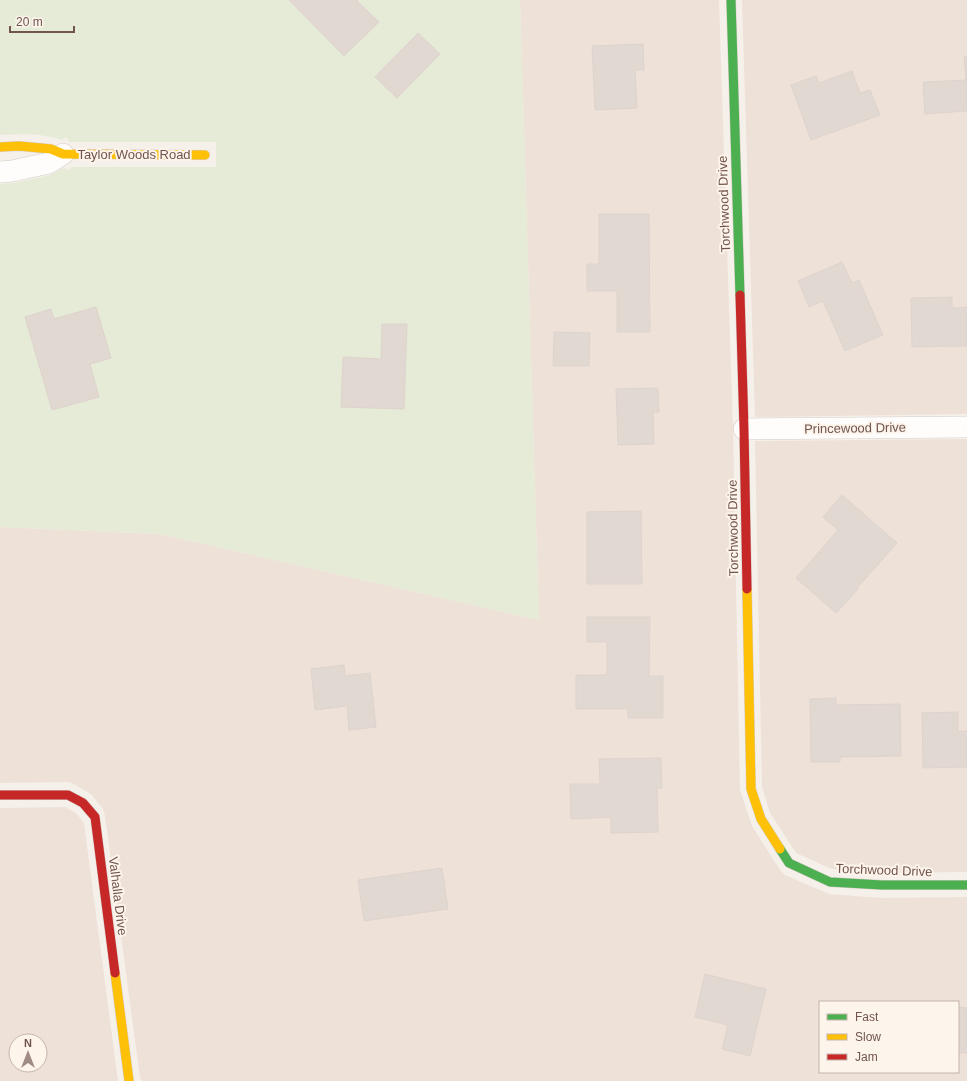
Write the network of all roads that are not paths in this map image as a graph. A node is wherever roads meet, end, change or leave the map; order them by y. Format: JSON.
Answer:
{"nodes":[{"id":1,"x":731,"y":0,"type":"edge"},
{"id":2,"x":0,"y":147,"type":"edge"},
{"id":3,"x":63,"y":154,"type":"junction"},
{"id":4,"x":205,"y":155,"type":"dead end"},
{"id":5,"x":0,"y":172,"type":"edge"},
{"id":6,"x":967,"y":427,"type":"edge"},
{"id":7,"x":744,"y":429,"type":"junction"},
{"id":8,"x":0,"y":795,"type":"edge"},
{"id":9,"x":967,"y":885,"type":"edge"},
{"id":10,"x":129,"y":1081,"type":"edge"}],
"edges":[{"from":1,"to":7,"type":"street","name":"Torchwood Drive"},
{"from":2,"to":3,"type":"street","name":"Taylor Woods Road"},
{"from":3,"to":4,"type":"street","name":"Taylor Woods Road"},
{"from":3,"to":5,"type":"street","name":"Taylor Woods Road"},
{"from":6,"to":7,"type":"street","name":"Princewood Drive"},
{"from":7,"to":9,"type":"street","name":"Torchwood Drive"},
{"from":8,"to":10,"type":"street","name":"Valhalla Drive"}]}
